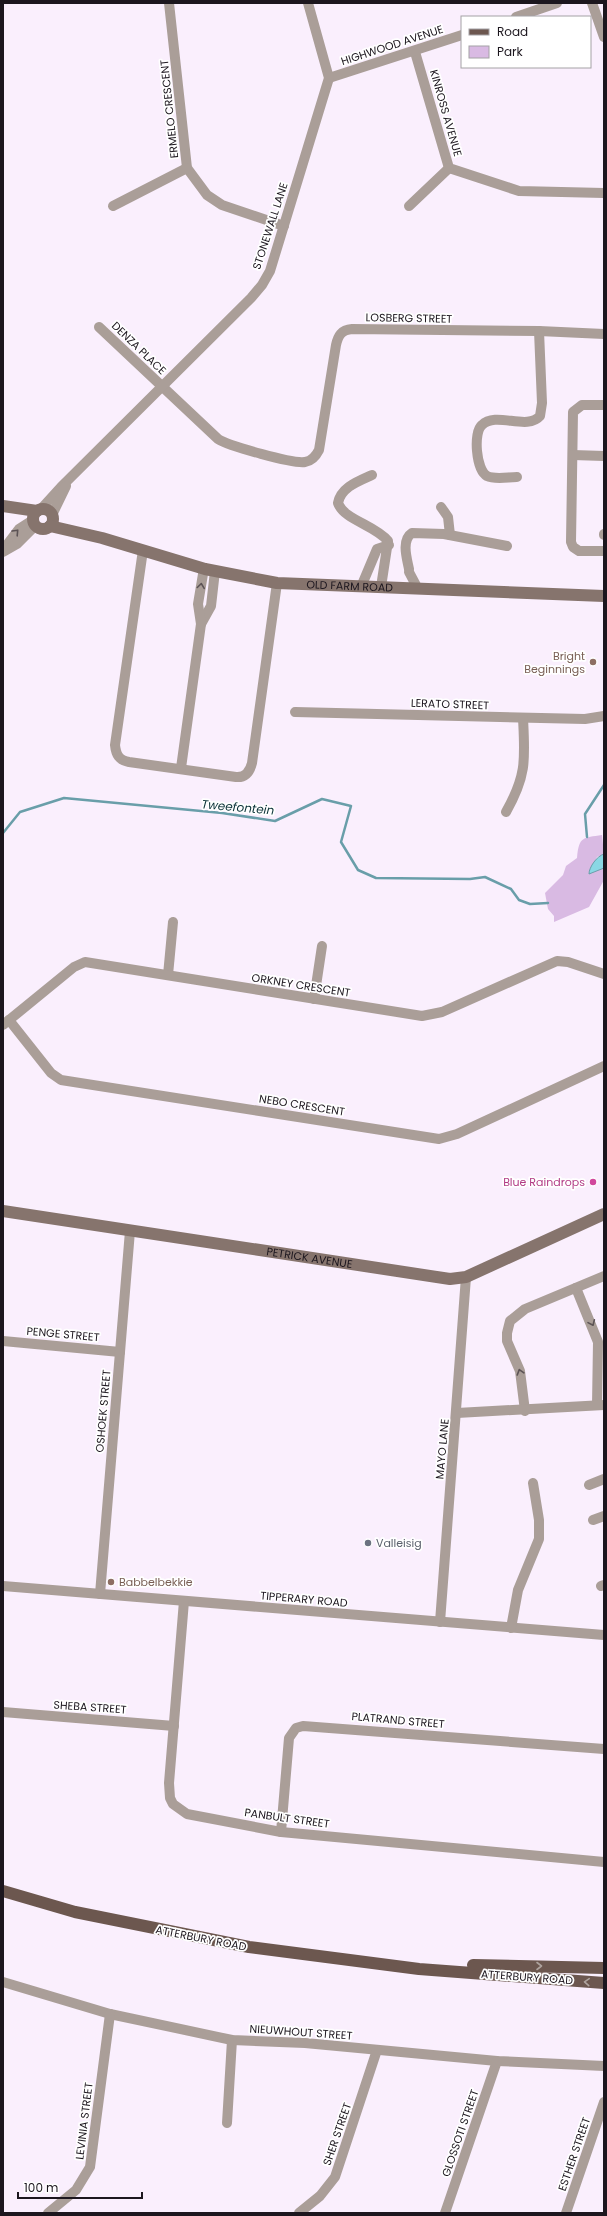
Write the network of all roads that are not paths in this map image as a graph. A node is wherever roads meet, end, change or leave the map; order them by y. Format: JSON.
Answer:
{"nodes":[{"id":1,"x":169,"y":3,"type":"edge"},
{"id":2,"x":308,"y":3,"type":"edge"},
{"id":3,"x":557,"y":3,"type":"edge"},
{"id":4,"x":592,"y":3,"type":"edge"},
{"id":5,"x":519,"y":16,"type":"edge"},
{"id":6,"x":461,"y":35,"type":"edge"},
{"id":7,"x":604,"y":36,"type":"edge"},
{"id":8,"x":415,"y":52,"type":"junction"},
{"id":9,"x":329,"y":78,"type":"junction"},
{"id":10,"x":187,"y":168,"type":"junction"},
{"id":11,"x":449,"y":168,"type":"junction"},
{"id":12,"x":604,"y":193,"type":"edge"},
{"id":13,"x":112,"y":206,"type":"dead end"},
{"id":14,"x":409,"y":206,"type":"dead end"},
{"id":15,"x":284,"y":226,"type":"junction"},
{"id":16,"x":100,"y":327,"type":"dead end"},
{"id":17,"x":539,"y":331,"type":"junction"},
{"id":18,"x":604,"y":334,"type":"edge"},
{"id":19,"x":162,"y":387,"type":"junction"},
{"id":20,"x":604,"y":405,"type":"edge"},
{"id":21,"x":573,"y":455,"type":"junction"},
{"id":22,"x":315,"y":456,"type":"joint"},
{"id":23,"x":604,"y":456,"type":"edge"},
{"id":24,"x":372,"y":475,"type":"dead end"},
{"id":25,"x":517,"y":477,"type":"dead end"},
{"id":26,"x":70,"y":479,"type":"junction"},
{"id":27,"x":3,"y":506,"type":"edge"},
{"id":28,"x":442,"y":507,"type":"dead end"},
{"id":29,"x":3,"y":511,"type":"edge"},
{"id":30,"x":36,"y":517,"type":"junction"},
{"id":31,"x":52,"y":520,"type":"junction"},
{"id":32,"x":450,"y":535,"type":"junction"},
{"id":33,"x":389,"y":545,"type":"junction"},
{"id":34,"x":507,"y":546,"type":"dead end"},
{"id":35,"x":143,"y":550,"type":"junction"},
{"id":36,"x":3,"y":551,"type":"edge"},
{"id":37,"x":604,"y":551,"type":"edge"},
{"id":38,"x":409,"y":569,"type":"dead end"},
{"id":39,"x":210,"y":570,"type":"junction"},
{"id":40,"x":277,"y":583,"type":"junction"},
{"id":41,"x":361,"y":587,"type":"junction"},
{"id":42,"x":381,"y":587,"type":"junction"},
{"id":43,"x":400,"y":588,"type":"junction"},
{"id":44,"x":418,"y":589,"type":"junction"},
{"id":45,"x":604,"y":596,"type":"edge"},
{"id":46,"x":295,"y":712,"type":"dead end"},
{"id":47,"x":604,"y":716,"type":"edge"},
{"id":48,"x":523,"y":718,"type":"junction"},
{"id":49,"x":181,"y":768,"type":"junction"},
{"id":50,"x":506,"y":812,"type":"dead end"},
{"id":51,"x":174,"y":922,"type":"dead end"},
{"id":52,"x":322,"y":946,"type":"dead end"},
{"id":53,"x":604,"y":974,"type":"edge"},
{"id":54,"x":168,"y":975,"type":"junction"},
{"id":55,"x":314,"y":999,"type":"junction"},
{"id":56,"x":6,"y":1022,"type":"edge"},
{"id":57,"x":604,"y":1066,"type":"edge"},
{"id":58,"x":3,"y":1211,"type":"edge"},
{"id":59,"x":604,"y":1214,"type":"edge"},
{"id":60,"x":130,"y":1231,"type":"junction"},
{"id":61,"x":604,"y":1276,"type":"edge"},
{"id":62,"x":466,"y":1277,"type":"junction"},
{"id":63,"x":576,"y":1288,"type":"junction"},
{"id":64,"x":3,"y":1341,"type":"edge"},
{"id":65,"x":120,"y":1352,"type":"junction"},
{"id":66,"x":601,"y":1405,"type":"edge"},
{"id":67,"x":525,"y":1410,"type":"junction"},
{"id":68,"x":456,"y":1413,"type":"junction"},
{"id":69,"x":604,"y":1479,"type":"edge"},
{"id":70,"x":533,"y":1483,"type":"dead end"},
{"id":71,"x":589,"y":1485,"type":"dead end"},
{"id":72,"x":604,"y":1516,"type":"edge"},
{"id":73,"x":594,"y":1520,"type":"dead end"},
{"id":74,"x":3,"y":1586,"type":"edge"},
{"id":75,"x":100,"y":1594,"type":"junction"},
{"id":76,"x":184,"y":1601,"type":"junction"},
{"id":77,"x":440,"y":1622,"type":"junction"},
{"id":78,"x":511,"y":1628,"type":"junction"},
{"id":79,"x":604,"y":1635,"type":"edge"},
{"id":80,"x":3,"y":1712,"type":"edge"},
{"id":81,"x":174,"y":1726,"type":"junction"},
{"id":82,"x":604,"y":1749,"type":"edge"},
{"id":83,"x":281,"y":1832,"type":"junction"},
{"id":84,"x":604,"y":1862,"type":"edge"},
{"id":85,"x":3,"y":1891,"type":"edge"},
{"id":86,"x":402,"y":1965,"type":"junction"},
{"id":87,"x":604,"y":1968,"type":"edge"},
{"id":88,"x":3,"y":1982,"type":"edge"},
{"id":89,"x":604,"y":1983,"type":"edge"},
{"id":90,"x":110,"y":2014,"type":"junction"},
{"id":91,"x":232,"y":2040,"type":"junction"},
{"id":92,"x":377,"y":2050,"type":"junction"},
{"id":93,"x":497,"y":2061,"type":"junction"},
{"id":94,"x":604,"y":2066,"type":"edge"},
{"id":95,"x":604,"y":2102,"type":"edge"},
{"id":96,"x":227,"y":2123,"type":"dead end"},
{"id":97,"x":48,"y":2213,"type":"edge"},
{"id":98,"x":299,"y":2213,"type":"edge"},
{"id":99,"x":445,"y":2213,"type":"edge"},
{"id":100,"x":566,"y":2213,"type":"edge"}],
"edges":[{"from":1,"to":10,"type":"street","name":"ERMELO CRESCENT"},
{"from":2,"to":9,"type":"street"},
{"from":3,"to":5,"type":"street"},
{"from":4,"to":7,"type":"street"},
{"from":6,"to":8,"type":"street","name":"HIGHWOOD AVENUE"},
{"from":8,"to":9,"type":"street","name":"HIGHWOOD AVENUE"},
{"from":8,"to":11,"type":"street","name":"KINROSS AVENUE"},
{"from":9,"to":15,"type":"street","name":"STONEWALL LANE"},
{"from":10,"to":13,"type":"street"},
{"from":10,"to":15,"type":"street","name":"ERMELO CRESCENT"},
{"from":11,"to":12,"type":"street","name":"KINROSS AVENUE"},
{"from":11,"to":14,"type":"street"},
{"from":15,"to":19,"type":"street","name":"STONEWALL LANE"},
{"from":16,"to":19,"type":"street","name":"DENZA PLACE"},
{"from":17,"to":18,"type":"street","name":"LOSBERG STREET"},
{"from":17,"to":22,"type":"street","name":"LOSBERG STREET"},
{"from":17,"to":25,"type":"street"},
{"from":19,"to":22,"type":"street","name":"DENZA PLACE"},
{"from":19,"to":26,"type":"street","name":"STONEWALL LANE"},
{"from":20,"to":21,"type":"street"},
{"from":21,"to":23,"type":"street"},
{"from":21,"to":37,"type":"street"},
{"from":24,"to":33,"type":"street"},
{"from":26,"to":30,"type":"street","name":"STONEWALL LANE"},
{"from":26,"to":31,"type":"street","name":"STONEWALL LANE"},
{"from":27,"to":30,"type":"street"},
{"from":28,"to":32,"type":"street"},
{"from":29,"to":30,"type":"street"},
{"from":30,"to":31,"type":"street"},
{"from":30,"to":31,"type":"street"},
{"from":30,"to":36,"type":"street","name":"STONEWALL LANE"},
{"from":31,"to":35,"type":"street","name":"OLD FARM ROAD"},
{"from":32,"to":34,"type":"street"},
{"from":32,"to":38,"type":"street"},
{"from":33,"to":41,"type":"street"},
{"from":33,"to":42,"type":"street"},
{"from":35,"to":39,"type":"street","name":"OLD FARM ROAD"},
{"from":35,"to":49,"type":"street"},
{"from":39,"to":40,"type":"street","name":"OLD FARM ROAD"},
{"from":39,"to":49,"type":"street"},
{"from":40,"to":41,"type":"street","name":"OLD FARM ROAD"},
{"from":40,"to":49,"type":"street"},
{"from":41,"to":42,"type":"street","name":"OLD FARM ROAD"},
{"from":42,"to":43,"type":"street","name":"OLD FARM ROAD"},
{"from":43,"to":44,"type":"street","name":"OLD FARM ROAD"},
{"from":43,"to":44,"type":"street"},
{"from":44,"to":45,"type":"street","name":"OLD FARM ROAD"},
{"from":46,"to":48,"type":"street","name":"LERATO STREET"},
{"from":47,"to":48,"type":"street","name":"LERATO STREET"},
{"from":48,"to":50,"type":"street"},
{"from":51,"to":54,"type":"street"},
{"from":52,"to":55,"type":"street"},
{"from":53,"to":55,"type":"street","name":"ORKNEY CRESCENT"},
{"from":54,"to":55,"type":"street","name":"ORKNEY CRESCENT"},
{"from":54,"to":56,"type":"street","name":"ORKNEY CRESCENT"},
{"from":56,"to":57,"type":"street","name":"NEBO CRESCENT"},
{"from":58,"to":60,"type":"street","name":"PETRICK AVENUE"},
{"from":59,"to":62,"type":"street","name":"PETRICK AVENUE"},
{"from":60,"to":62,"type":"street","name":"PETRICK AVENUE"},
{"from":60,"to":65,"type":"street","name":"OSHOEK STREET"},
{"from":61,"to":63,"type":"street"},
{"from":62,"to":68,"type":"street","name":"MAYO LANE"},
{"from":63,"to":66,"type":"street","one_way":true},
{"from":67,"to":63,"type":"street","one_way":true},
{"from":64,"to":65,"type":"street","name":"PENGE STREET"},
{"from":65,"to":75,"type":"street","name":"OSHOEK STREET"},
{"from":66,"to":67,"type":"street"},
{"from":67,"to":68,"type":"street"},
{"from":68,"to":77,"type":"street","name":"MAYO LANE"},
{"from":69,"to":71,"type":"street"},
{"from":70,"to":78,"type":"street"},
{"from":72,"to":73,"type":"street"},
{"from":74,"to":75,"type":"street","name":"TIPPERARY ROAD"},
{"from":75,"to":76,"type":"street","name":"TIPPERARY ROAD"},
{"from":76,"to":77,"type":"street","name":"TIPPERARY ROAD"},
{"from":76,"to":81,"type":"street","name":"PANBULT STREET"},
{"from":77,"to":78,"type":"street","name":"TIPPERARY ROAD"},
{"from":78,"to":79,"type":"street","name":"TIPPERARY ROAD"},
{"from":80,"to":81,"type":"street","name":"SHEBA STREET"},
{"from":81,"to":83,"type":"street","name":"PANBULT STREET"},
{"from":82,"to":83,"type":"street","name":"PLATRAND STREET"},
{"from":83,"to":84,"type":"street","name":"PANBULT STREET"},
{"from":85,"to":86,"type":"main road","name":"ATTERBURY ROAD"},
{"from":86,"to":87,"type":"main road","name":"ATTERBURY ROAD","one_way":true},
{"from":89,"to":86,"type":"main road","name":"ATTERBURY ROAD","one_way":true},
{"from":88,"to":90,"type":"street","name":"NIEUWHOUT STREET"},
{"from":90,"to":91,"type":"street","name":"NIEUWHOUT STREET"},
{"from":90,"to":97,"type":"street","name":"LEVINIA STREET"},
{"from":91,"to":92,"type":"street","name":"NIEUWHOUT STREET"},
{"from":91,"to":96,"type":"street"},
{"from":92,"to":93,"type":"street","name":"NIEUWHOUT STREET"},
{"from":92,"to":98,"type":"street","name":"SHER STREET"},
{"from":93,"to":94,"type":"street","name":"NIEUWHOUT STREET"},
{"from":93,"to":99,"type":"street","name":"GLOSSOTI STREET"},
{"from":95,"to":100,"type":"street","name":"ESTHER STREET"}]}
